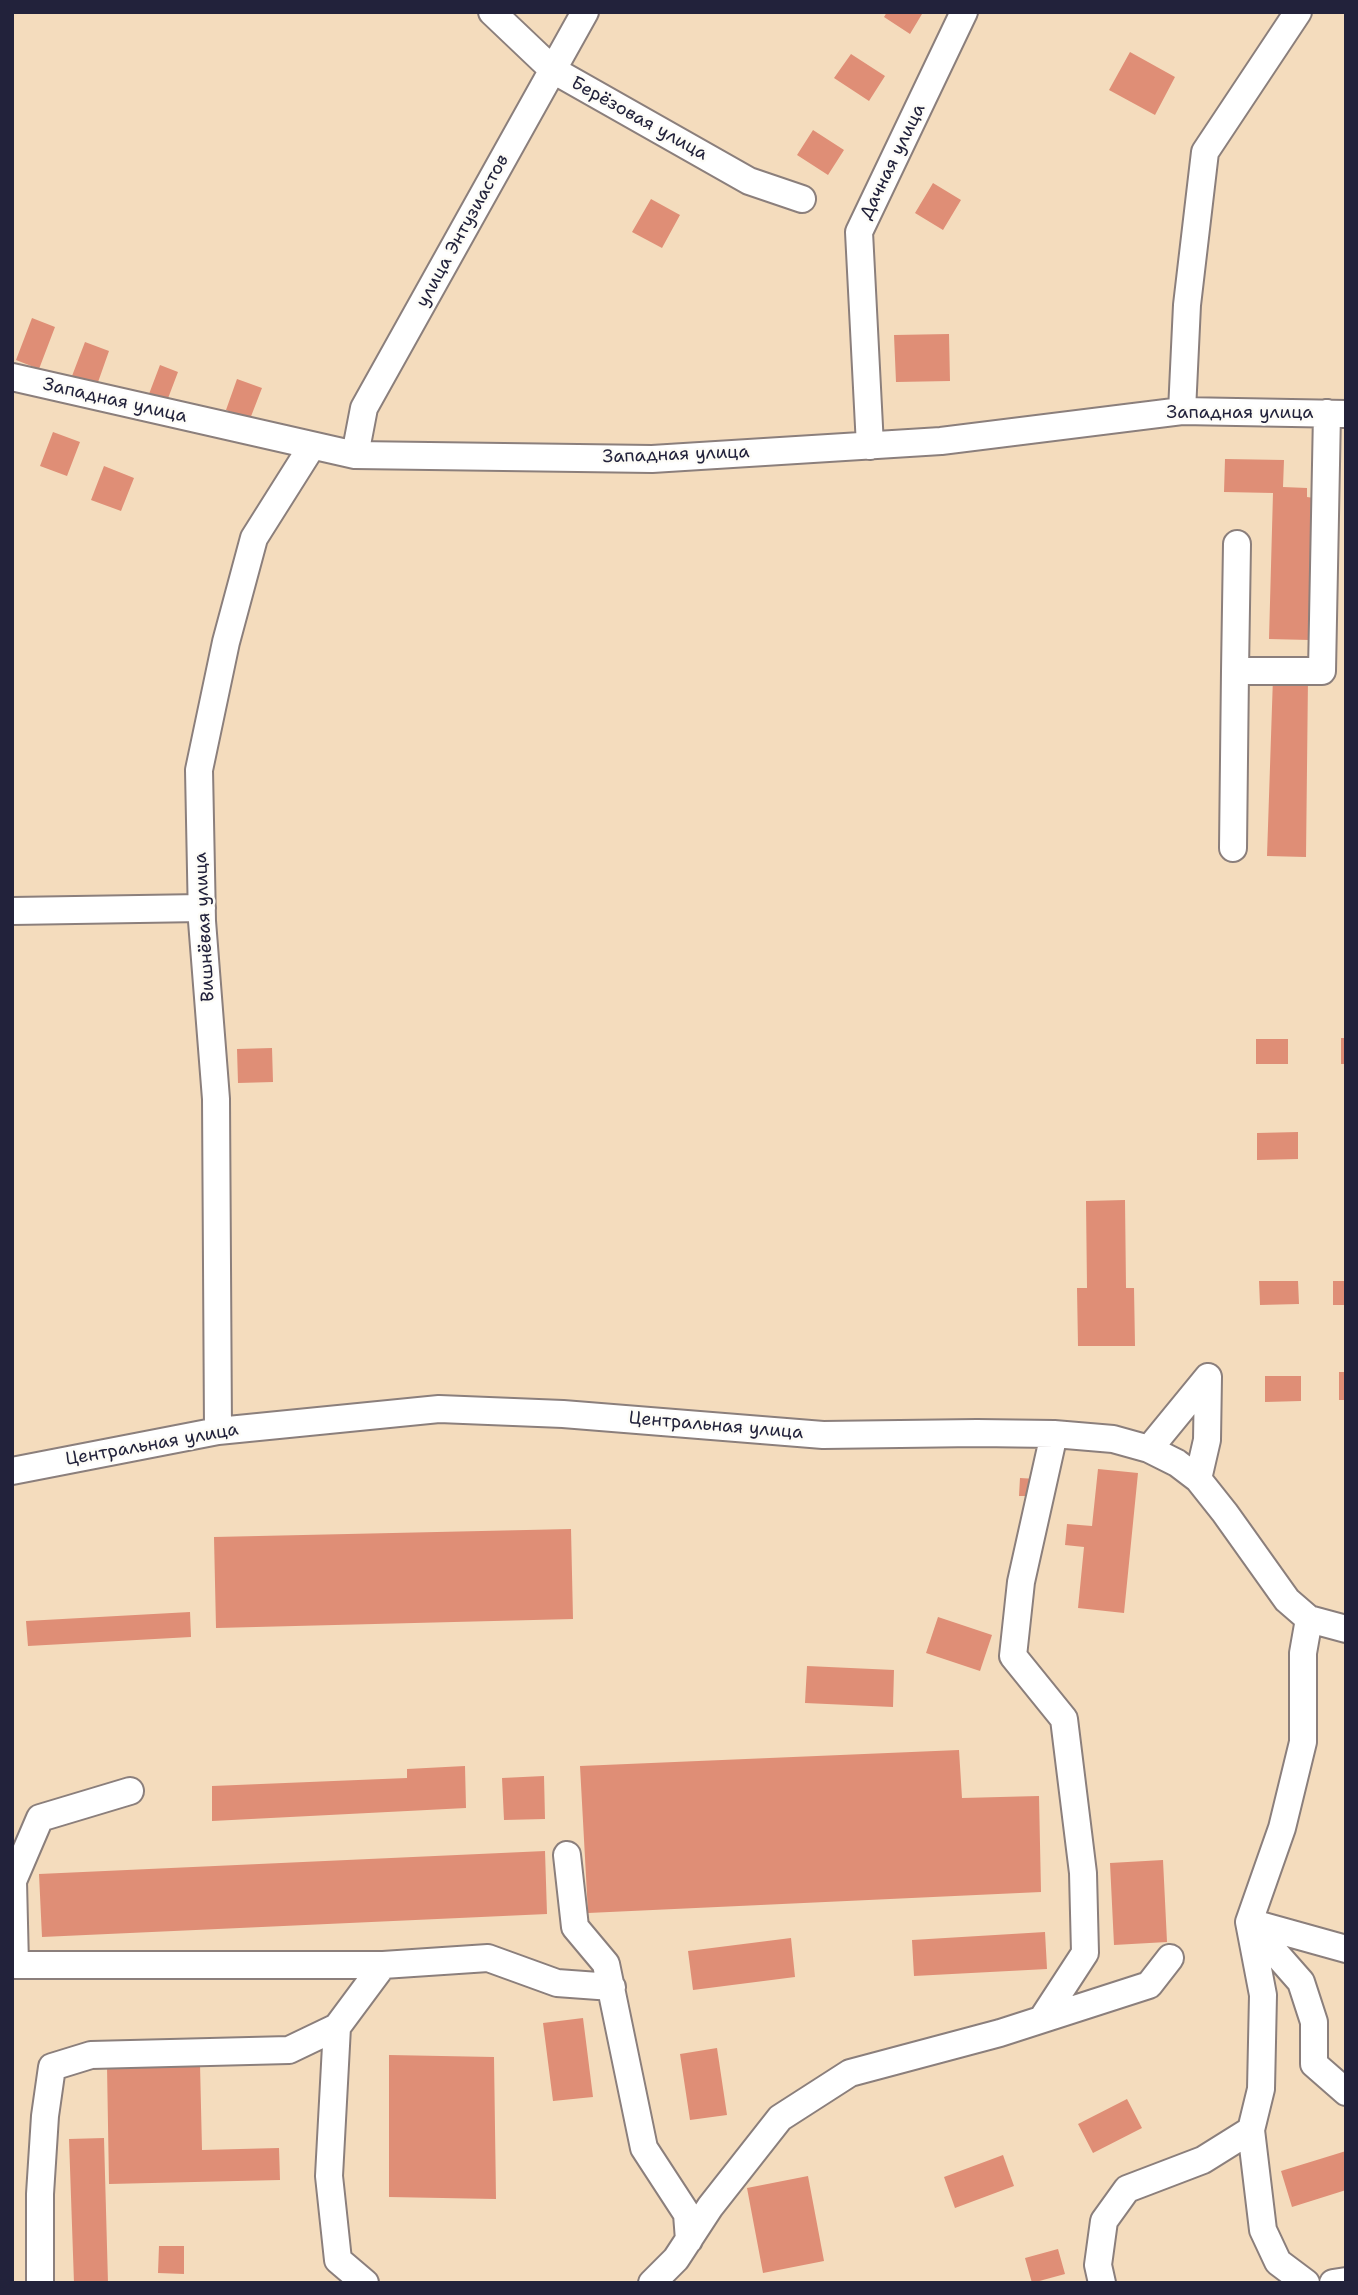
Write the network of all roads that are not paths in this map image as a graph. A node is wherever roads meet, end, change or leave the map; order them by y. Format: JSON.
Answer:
{"nodes":[{"id":1,"x":492,"y":12,"type":"edge"},
{"id":2,"x":585,"y":12,"type":"edge"},
{"id":3,"x":964,"y":12,"type":"edge"},
{"id":4,"x":1298,"y":12,"type":"edge"},
{"id":5,"x":553,"y":70,"type":"junction"},
{"id":6,"x":802,"y":199,"type":"dead end"},
{"id":7,"x":12,"y":377,"type":"edge"},
{"id":8,"x":1182,"y":411,"type":"junction"},
{"id":9,"x":1337,"y":413,"type":"edge"},
{"id":10,"x":312,"y":446,"type":"junction"},
{"id":11,"x":870,"y":446,"type":"junction"},
{"id":12,"x":355,"y":455,"type":"junction"},
{"id":13,"x":1237,"y":544,"type":"dead end"},
{"id":14,"x":1235,"y":671,"type":"junction"},
{"id":15,"x":1233,"y":848,"type":"dead end"},
{"id":16,"x":202,"y":908,"type":"junction"},
{"id":17,"x":12,"y":911,"type":"edge"},
{"id":18,"x":218,"y":1431,"type":"junction"},
{"id":19,"x":1054,"y":1434,"type":"junction"},
{"id":20,"x":1149,"y":1449,"type":"junction"},
{"id":21,"x":12,"y":1471,"type":"edge"},
{"id":22,"x":1198,"y":1479,"type":"junction"},
{"id":23,"x":1309,"y":1619,"type":"junction"},
{"id":24,"x":1346,"y":1629,"type":"edge"},
{"id":25,"x":130,"y":1791,"type":"dead end"},
{"id":26,"x":567,"y":1855,"type":"dead end"},
{"id":27,"x":1249,"y":1922,"type":"junction"},
{"id":28,"x":1346,"y":1949,"type":"edge"},
{"id":29,"x":1170,"y":1958,"type":"dead end"},
{"id":30,"x":383,"y":1965,"type":"junction"},
{"id":31,"x":612,"y":1987,"type":"junction"},
{"id":32,"x":1042,"y":2019,"type":"junction"},
{"id":33,"x":337,"y":2027,"type":"junction"},
{"id":34,"x":1346,"y":2092,"type":"edge"},
{"id":35,"x":1251,"y":2130,"type":"junction"},
{"id":36,"x":689,"y":2240,"type":"junction"},
{"id":37,"x":1346,"y":2281,"type":"edge"},
{"id":38,"x":40,"y":2283,"type":"edge"},
{"id":39,"x":365,"y":2283,"type":"edge"},
{"id":40,"x":652,"y":2283,"type":"edge"},
{"id":41,"x":1102,"y":2283,"type":"edge"},
{"id":42,"x":1306,"y":2283,"type":"edge"},
{"id":43,"x":1333,"y":2283,"type":"edge"}],
"edges":[{"from":1,"to":5,"type":"street","name":"Берёзовая улица"},
{"from":2,"to":5,"type":"street","name":"улица Энтузиастов"},
{"from":3,"to":11,"type":"street","name":"Дачная улица"},
{"from":4,"to":8,"type":"street"},
{"from":5,"to":6,"type":"street","name":"Берёзовая улица"},
{"from":5,"to":12,"type":"street","name":"улица Энтузиастов"},
{"from":7,"to":10,"type":"street","name":"Западная улица"},
{"from":8,"to":9,"type":"street","name":"Западная улица"},
{"from":8,"to":11,"type":"street","name":"Западная улица"},
{"from":9,"to":14,"type":"street"},
{"from":10,"to":12,"type":"street","name":"Западная улица"},
{"from":10,"to":16,"type":"street","name":"Вишнёвая улица"},
{"from":11,"to":12,"type":"street","name":"Западная улица"},
{"from":13,"to":14,"type":"street"},
{"from":14,"to":15,"type":"street"},
{"from":16,"to":17,"type":"street"},
{"from":16,"to":18,"type":"street","name":"Вишнёвая улица"},
{"from":18,"to":19,"type":"street","name":"Центральная улица"},
{"from":18,"to":21,"type":"street","name":"Центральная улица"},
{"from":19,"to":20,"type":"street","name":"Центральная улица"},
{"from":19,"to":32,"type":"street"},
{"from":20,"to":22,"type":"street","name":"Центральная улица"},
{"from":20,"to":22,"type":"street"},
{"from":22,"to":23,"type":"street","name":"Центральная улица"},
{"from":23,"to":24,"type":"street","name":"Центральная улица"},
{"from":23,"to":27,"type":"street"},
{"from":25,"to":30,"type":"street"},
{"from":26,"to":31,"type":"street"},
{"from":27,"to":28,"type":"street"},
{"from":27,"to":34,"type":"street"},
{"from":27,"to":35,"type":"street"},
{"from":29,"to":32,"type":"street"},
{"from":30,"to":31,"type":"street"},
{"from":30,"to":33,"type":"street"},
{"from":31,"to":36,"type":"street"},
{"from":32,"to":36,"type":"street"},
{"from":33,"to":38,"type":"street"},
{"from":33,"to":39,"type":"street"},
{"from":35,"to":41,"type":"street"},
{"from":35,"to":42,"type":"street"},
{"from":36,"to":40,"type":"street"},
{"from":37,"to":43,"type":"street"}]}
